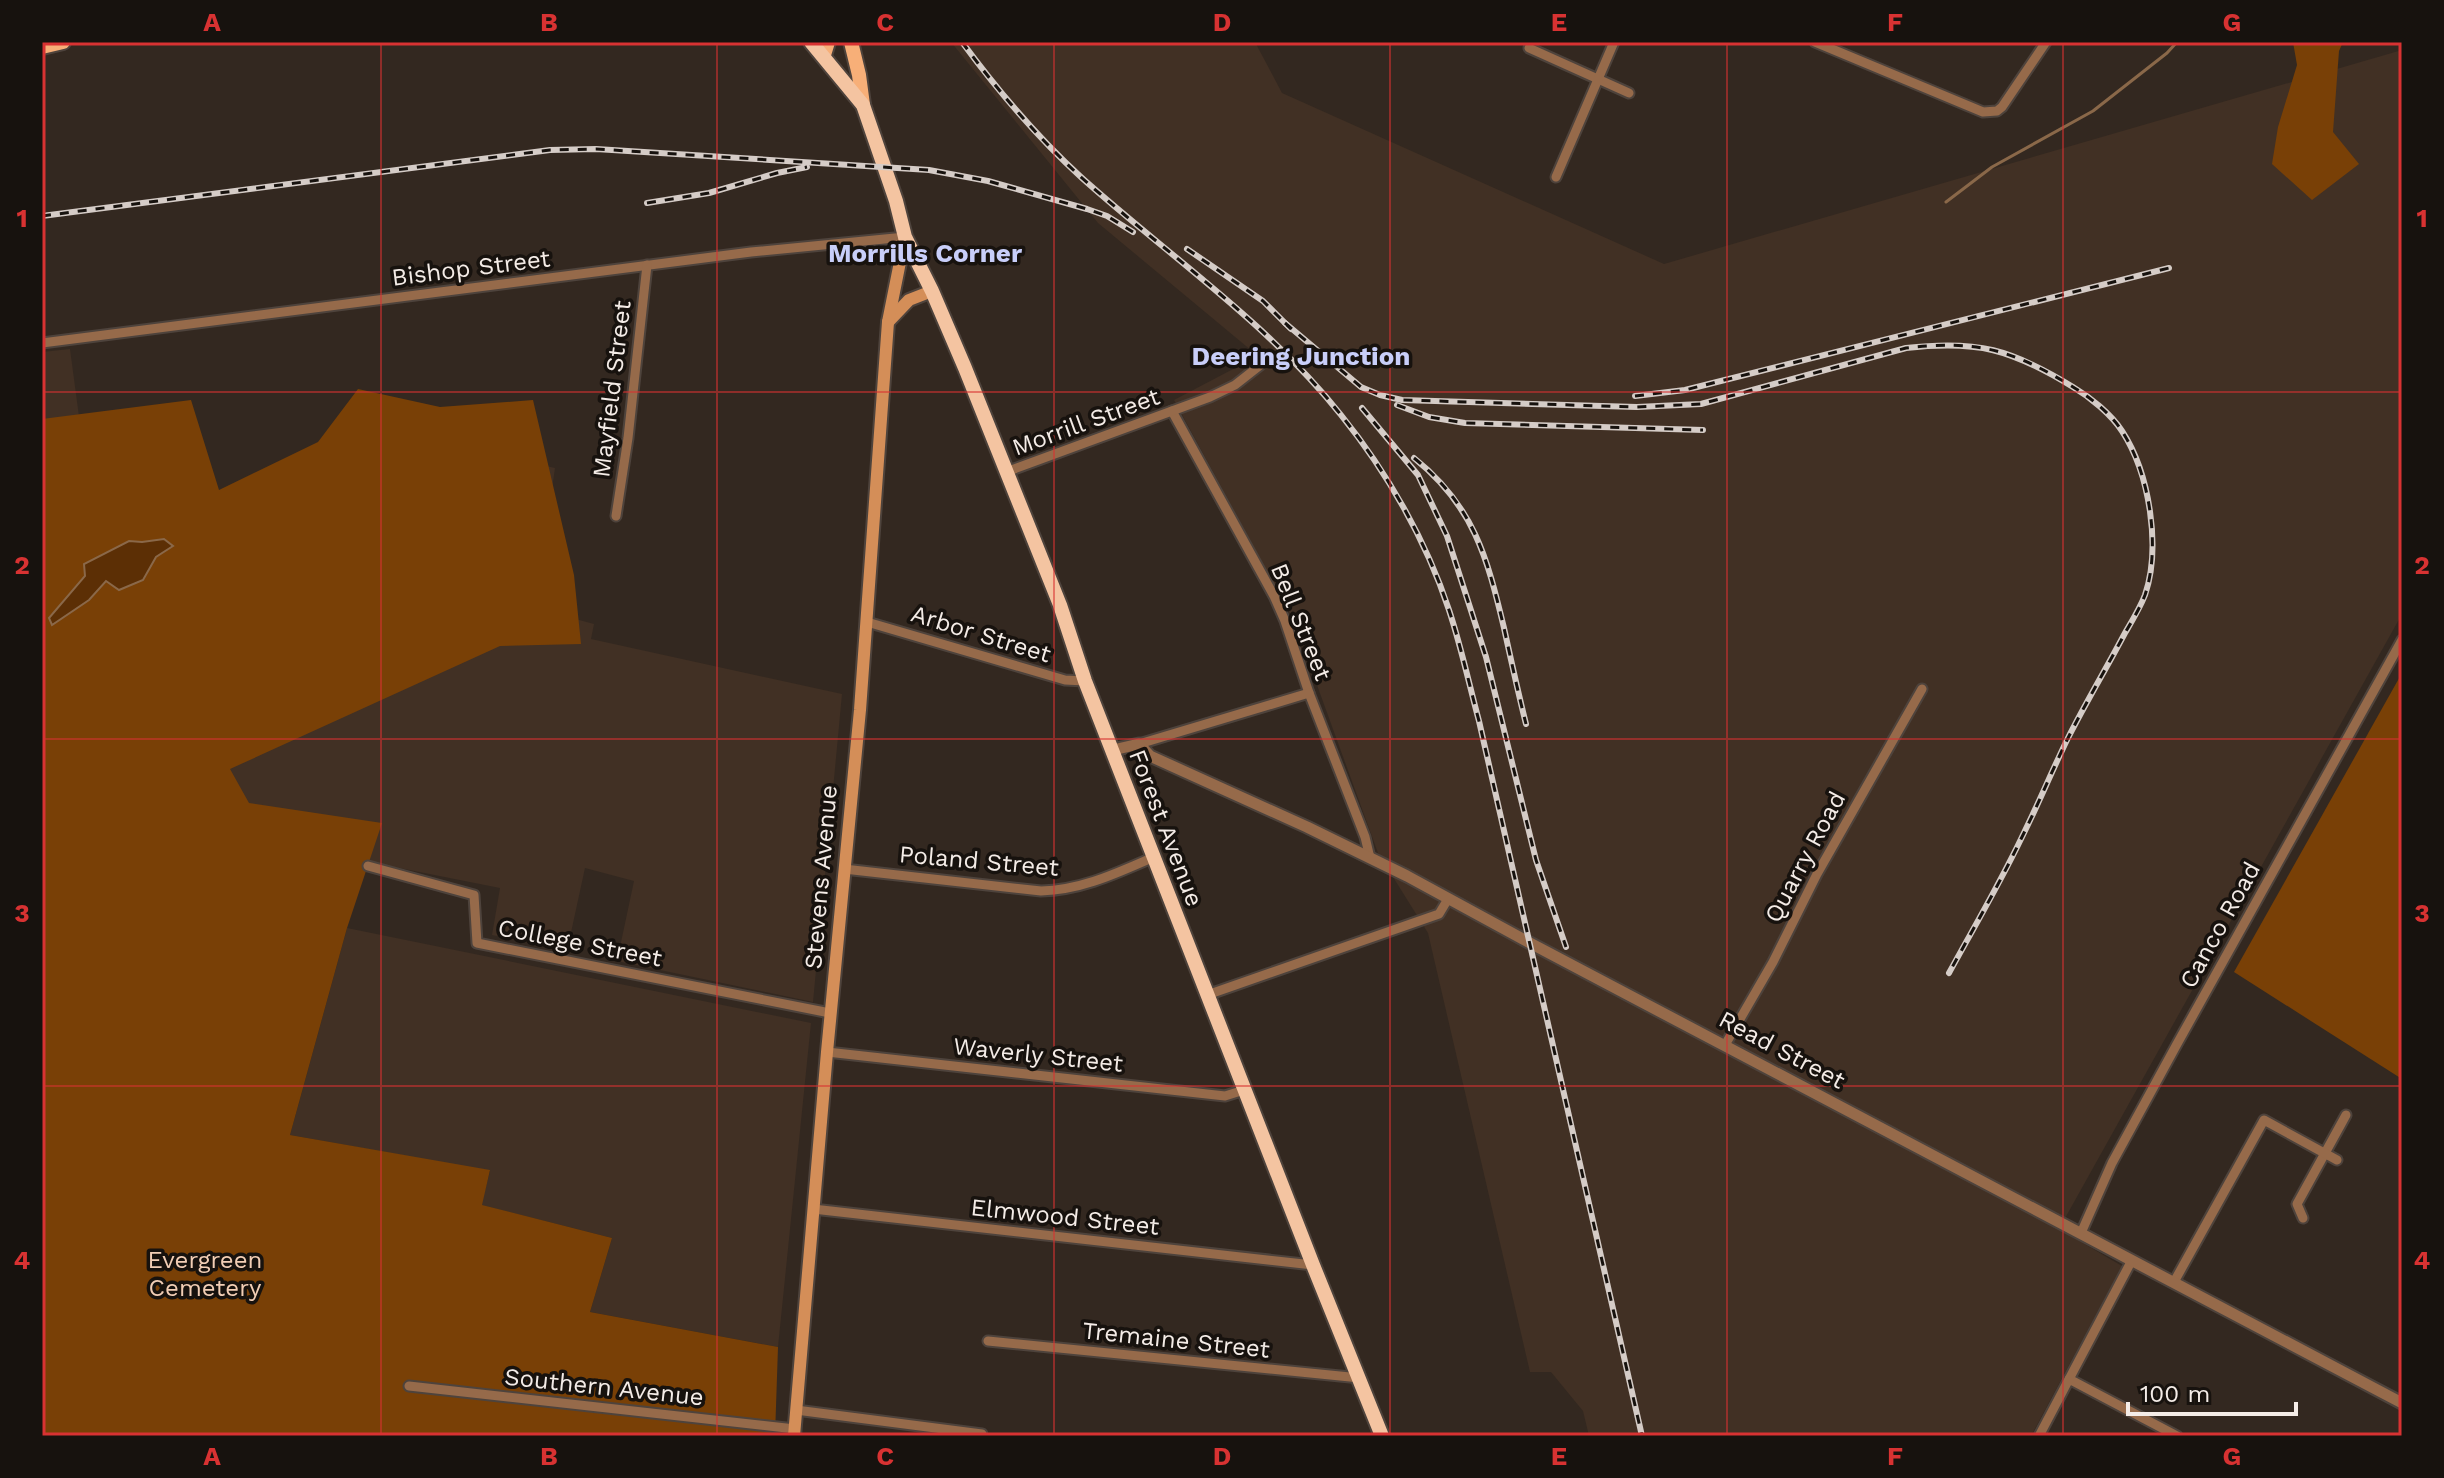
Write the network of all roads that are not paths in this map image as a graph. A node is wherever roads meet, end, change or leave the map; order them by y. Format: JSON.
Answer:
{"nodes":[{"id":1,"x":63,"y":42,"type":"edge"},
{"id":2,"x":811,"y":42,"type":"edge"},
{"id":3,"x":851,"y":42,"type":"edge"},
{"id":4,"x":1614,"y":42,"type":"edge"},
{"id":5,"x":1815,"y":42,"type":"edge"},
{"id":6,"x":2046,"y":42,"type":"edge"},
{"id":7,"x":42,"y":47,"type":"edge"},
{"id":8,"x":826,"y":48,"type":"edge"},
{"id":9,"x":1529,"y":48,"type":"dead end"},
{"id":10,"x":1599,"y":80,"type":"junction"},
{"id":11,"x":1629,"y":93,"type":"dead end"},
{"id":12,"x":863,"y":105,"type":"junction"},
{"id":13,"x":1556,"y":177,"type":"dead end"},
{"id":14,"x":905,"y":237,"type":"junction"},
{"id":15,"x":647,"y":265,"type":"junction"},
{"id":16,"x":932,"y":291,"type":"junction"},
{"id":17,"x":888,"y":322,"type":"junction"},
{"id":18,"x":42,"y":343,"type":"edge"},
{"id":19,"x":1263,"y":363,"type":"dead end"},
{"id":20,"x":1172,"y":411,"type":"junction"},
{"id":21,"x":1006,"y":472,"type":"junction"},
{"id":22,"x":616,"y":516,"type":"dead end"},
{"id":23,"x":867,"y":622,"type":"junction"},
{"id":24,"x":2402,"y":640,"type":"edge"},
{"id":25,"x":1085,"y":681,"type":"junction"},
{"id":26,"x":1922,"y":689,"type":"dead end"},
{"id":27,"x":1309,"y":693,"type":"junction"},
{"id":28,"x":1139,"y":744,"type":"junction"},
{"id":29,"x":1113,"y":750,"type":"junction"},
{"id":30,"x":1154,"y":857,"type":"junction"},
{"id":31,"x":1370,"y":858,"type":"junction"},
{"id":32,"x":368,"y":866,"type":"dead end"},
{"id":33,"x":844,"y":869,"type":"junction"},
{"id":34,"x":1448,"y":899,"type":"junction"},
{"id":35,"x":1207,"y":995,"type":"junction"},
{"id":36,"x":830,"y":1013,"type":"junction"},
{"id":37,"x":1725,"y":1045,"type":"junction"},
{"id":38,"x":827,"y":1052,"type":"junction"},
{"id":39,"x":1244,"y":1090,"type":"junction"},
{"id":40,"x":2346,"y":1115,"type":"dead end"},
{"id":41,"x":2325,"y":1153,"type":"junction"},
{"id":42,"x":2337,"y":1160,"type":"dead end"},
{"id":43,"x":813,"y":1209,"type":"junction"},
{"id":44,"x":2303,"y":1218,"type":"dead end"},
{"id":45,"x":2081,"y":1233,"type":"junction"},
{"id":46,"x":2132,"y":1260,"type":"junction"},
{"id":47,"x":1313,"y":1265,"type":"junction"},
{"id":48,"x":2174,"y":1282,"type":"junction"},
{"id":49,"x":988,"y":1341,"type":"dead end"},
{"id":50,"x":1360,"y":1378,"type":"junction"},
{"id":51,"x":2069,"y":1379,"type":"junction"},
{"id":52,"x":409,"y":1386,"type":"dead end"},
{"id":53,"x":2402,"y":1403,"type":"edge"},
{"id":54,"x":796,"y":1410,"type":"junction"},
{"id":55,"x":794,"y":1432,"type":"edge"},
{"id":56,"x":982,"y":1434,"type":"dead end"},
{"id":57,"x":1382,"y":1436,"type":"edge"},
{"id":58,"x":2039,"y":1436,"type":"edge"},
{"id":59,"x":2177,"y":1436,"type":"edge"}],
"edges":[{"from":1,"to":7,"type":"main road"},
{"from":2,"to":8,"type":"highway"},
{"from":3,"to":12,"type":"main road"},
{"from":4,"to":10,"type":"street"},
{"from":5,"to":6,"type":"street"},
{"from":8,"to":12,"type":"highway"},
{"from":9,"to":10,"type":"street"},
{"from":10,"to":11,"type":"street"},
{"from":10,"to":13,"type":"street"},
{"from":12,"to":14,"type":"highway","name":"Forest Avenue"},
{"from":14,"to":15,"type":"street","name":"Bishop Street"},
{"from":14,"to":16,"type":"highway","name":"Forest Avenue"},
{"from":14,"to":17,"type":"main road","name":"Stevens Avenue"},
{"from":15,"to":18,"type":"street","name":"Bishop Street"},
{"from":15,"to":22,"type":"street","name":"Mayfield Street"},
{"from":16,"to":17,"type":"main road"},
{"from":16,"to":21,"type":"highway","name":"Forest Avenue"},
{"from":17,"to":23,"type":"main road","name":"Stevens Avenue"},
{"from":19,"to":20,"type":"street","name":"Morrill Street"},
{"from":20,"to":21,"type":"street","name":"Morrill Street"},
{"from":20,"to":27,"type":"street","name":"Bell Street"},
{"from":21,"to":25,"type":"highway","name":"Forest Avenue"},
{"from":23,"to":25,"type":"street","name":"Arbor Street"},
{"from":23,"to":33,"type":"main road","name":"Stevens Avenue"},
{"from":24,"to":45,"type":"street","name":"Canco Road"},
{"from":25,"to":29,"type":"highway","name":"Forest Avenue"},
{"from":26,"to":37,"type":"street","name":"Quarry Road"},
{"from":27,"to":28,"type":"street"},
{"from":27,"to":31,"type":"street","name":"Bell Street"},
{"from":28,"to":29,"type":"street"},
{"from":28,"to":31,"type":"street","name":"Read Street"},
{"from":29,"to":30,"type":"highway","name":"Forest Avenue"},
{"from":30,"to":33,"type":"street","name":"Poland Street"},
{"from":30,"to":35,"type":"highway","name":"Forest Avenue"},
{"from":31,"to":34,"type":"street","name":"Read Street"},
{"from":32,"to":36,"type":"street","name":"College Street"},
{"from":33,"to":36,"type":"main road","name":"Stevens Avenue"},
{"from":34,"to":35,"type":"street"},
{"from":34,"to":37,"type":"street","name":"Read Street"},
{"from":35,"to":39,"type":"highway","name":"Forest Avenue"},
{"from":36,"to":38,"type":"main road","name":"Stevens Avenue"},
{"from":37,"to":45,"type":"street","name":"Read Street"},
{"from":38,"to":39,"type":"street","name":"Waverly Street"},
{"from":38,"to":43,"type":"main road","name":"Stevens Avenue"},
{"from":39,"to":47,"type":"highway","name":"Forest Avenue"},
{"from":40,"to":41,"type":"street"},
{"from":41,"to":42,"type":"street"},
{"from":41,"to":44,"type":"street"},
{"from":41,"to":48,"type":"street"},
{"from":43,"to":47,"type":"street","name":"Elmwood Street"},
{"from":43,"to":54,"type":"main road","name":"Stevens Avenue"},
{"from":45,"to":46,"type":"street","name":"Read Street"},
{"from":46,"to":48,"type":"street","name":"Read Street"},
{"from":46,"to":51,"type":"street"},
{"from":47,"to":50,"type":"highway","name":"Forest Avenue"},
{"from":48,"to":53,"type":"street","name":"Read Street"},
{"from":49,"to":50,"type":"street","name":"Tremaine Street"},
{"from":50,"to":57,"type":"highway","name":"Forest Avenue"},
{"from":51,"to":58,"type":"street"},
{"from":51,"to":59,"type":"street"},
{"from":52,"to":55,"type":"street","name":"Southern Avenue"},
{"from":54,"to":55,"type":"main road","name":"Stevens Avenue"},
{"from":54,"to":56,"type":"street"}]}
